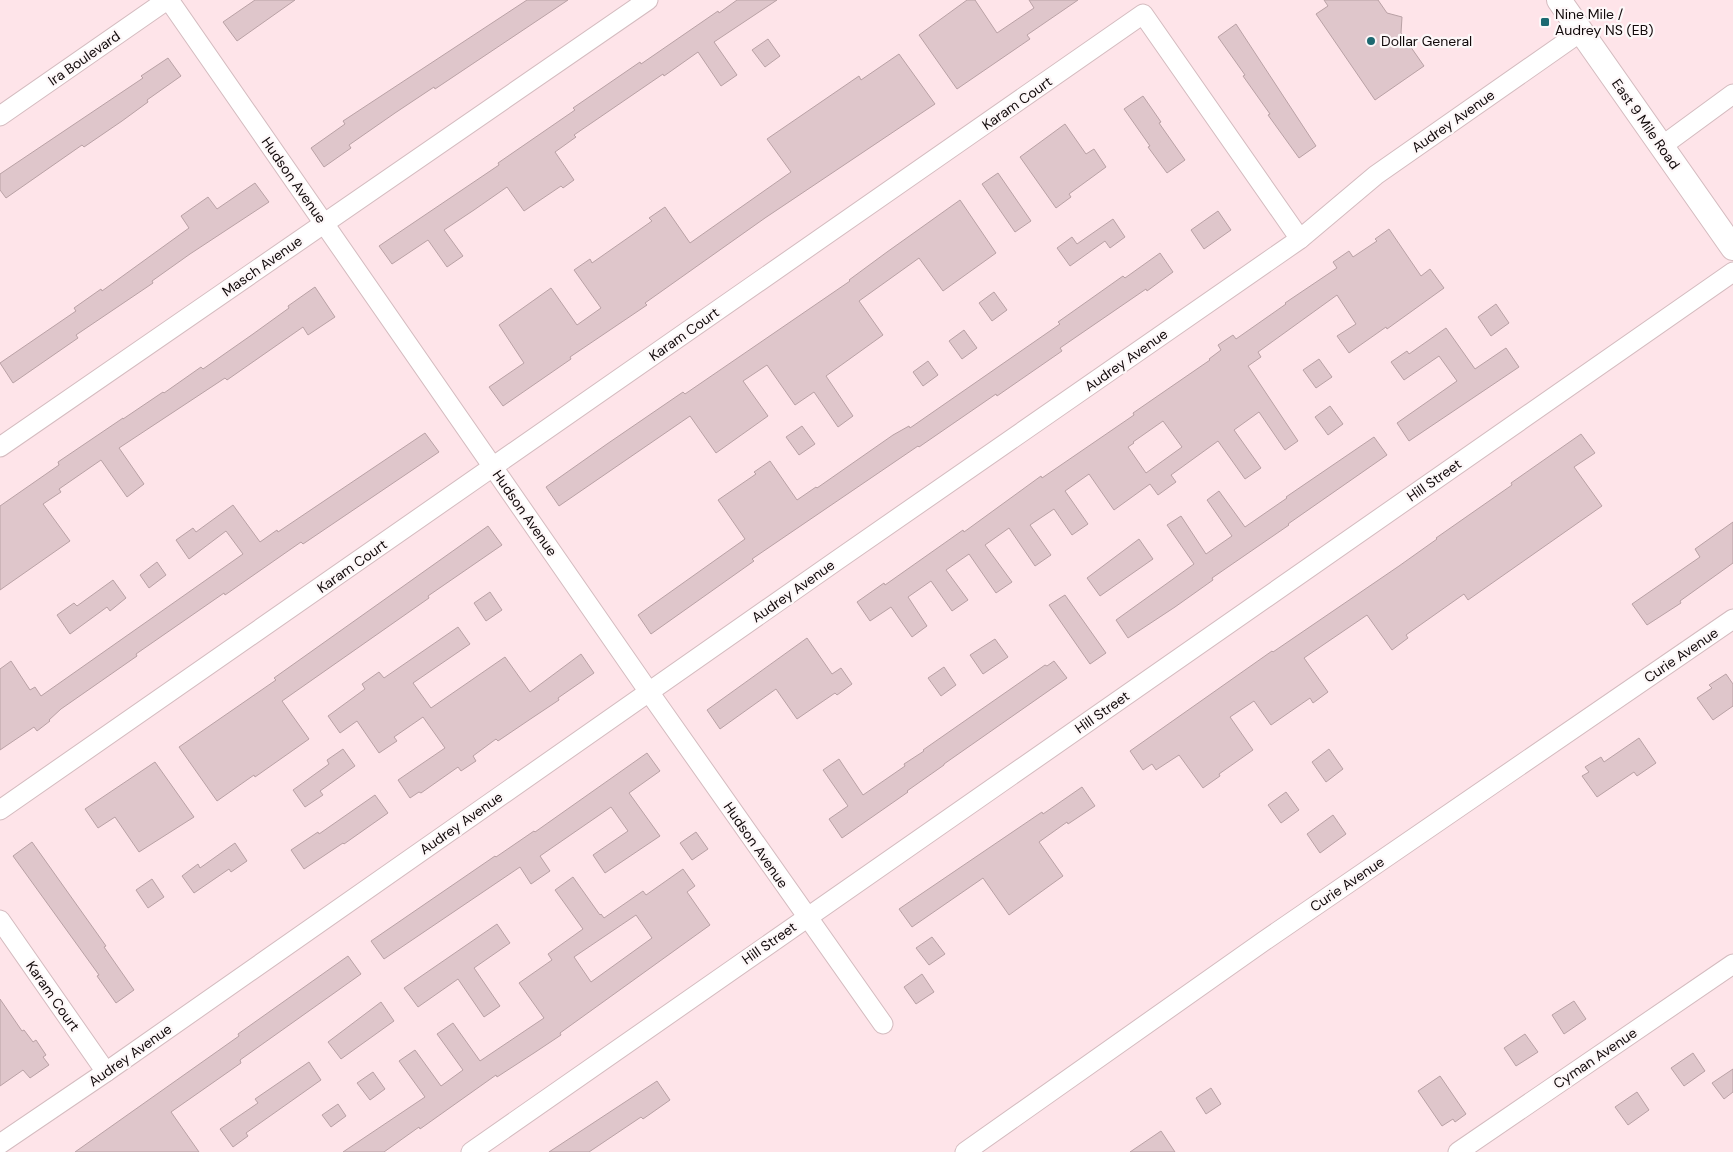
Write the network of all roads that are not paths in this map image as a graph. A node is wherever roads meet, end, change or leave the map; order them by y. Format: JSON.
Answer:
{"nodes":[{"id":1,"x":168,"y":0,"type":"edge"},
{"id":2,"x":648,"y":0,"type":"edge"},
{"id":3,"x":1559,"y":0,"type":"edge"},
{"id":4,"x":1582,"y":31,"type":"junction"},
{"id":5,"x":1733,"y":94,"type":"edge"},
{"id":6,"x":0,"y":116,"type":"edge"},
{"id":7,"x":1662,"y":146,"type":"junction"},
{"id":8,"x":324,"y":223,"type":"junction"},
{"id":9,"x":1300,"y":239,"type":"junction"},
{"id":10,"x":1733,"y":248,"type":"edge"},
{"id":11,"x":1733,"y":272,"type":"edge"},
{"id":12,"x":0,"y":447,"type":"edge"},
{"id":13,"x":493,"y":468,"type":"junction"},
{"id":14,"x":1733,"y":619,"type":"edge"},
{"id":15,"x":649,"y":692,"type":"junction"},
{"id":16,"x":0,"y":810,"type":"edge"},
{"id":17,"x":807,"y":917,"type":"junction"},
{"id":18,"x":0,"y":920,"type":"edge"},
{"id":19,"x":1733,"y":964,"type":"edge"},
{"id":20,"x":882,"y":1024,"type":"dead end"},
{"id":21,"x":106,"y":1072,"type":"junction"},
{"id":22,"x":0,"y":1144,"type":"edge"},
{"id":23,"x":471,"y":1152,"type":"edge"},
{"id":24,"x":965,"y":1152,"type":"edge"},
{"id":25,"x":1458,"y":1152,"type":"edge"}],
"edges":[{"from":1,"to":6,"type":"street","name":"Ira Boulevard"},
{"from":1,"to":8,"type":"street","name":"Hudson Avenue"},
{"from":2,"to":8,"type":"street","name":"Masch Avenue"},
{"from":3,"to":4,"type":"main road","name":"East 9 Mile Road"},
{"from":4,"to":7,"type":"main road","name":"East 9 Mile Road"},
{"from":4,"to":9,"type":"street","name":"Audrey Avenue"},
{"from":5,"to":7,"type":"street"},
{"from":7,"to":10,"type":"main road","name":"East 9 Mile Road"},
{"from":8,"to":12,"type":"street","name":"Masch Avenue"},
{"from":8,"to":13,"type":"street","name":"Hudson Avenue"},
{"from":9,"to":13,"type":"street","name":"Karam Court"},
{"from":9,"to":15,"type":"street","name":"Audrey Avenue"},
{"from":11,"to":17,"type":"street","name":"Hill Street"},
{"from":13,"to":15,"type":"street","name":"Hudson Avenue"},
{"from":13,"to":16,"type":"street","name":"Karam Court"},
{"from":14,"to":24,"type":"street","name":"Curie Avenue"},
{"from":15,"to":17,"type":"street","name":"Hudson Avenue"},
{"from":15,"to":21,"type":"street","name":"Audrey Avenue"},
{"from":17,"to":20,"type":"street","name":"Hudson Avenue"},
{"from":17,"to":23,"type":"street","name":"Hill Street"},
{"from":18,"to":21,"type":"street","name":"Karam Court"},
{"from":19,"to":25,"type":"street","name":"Cyman Avenue"},
{"from":21,"to":22,"type":"street","name":"Audrey Avenue"}]}
